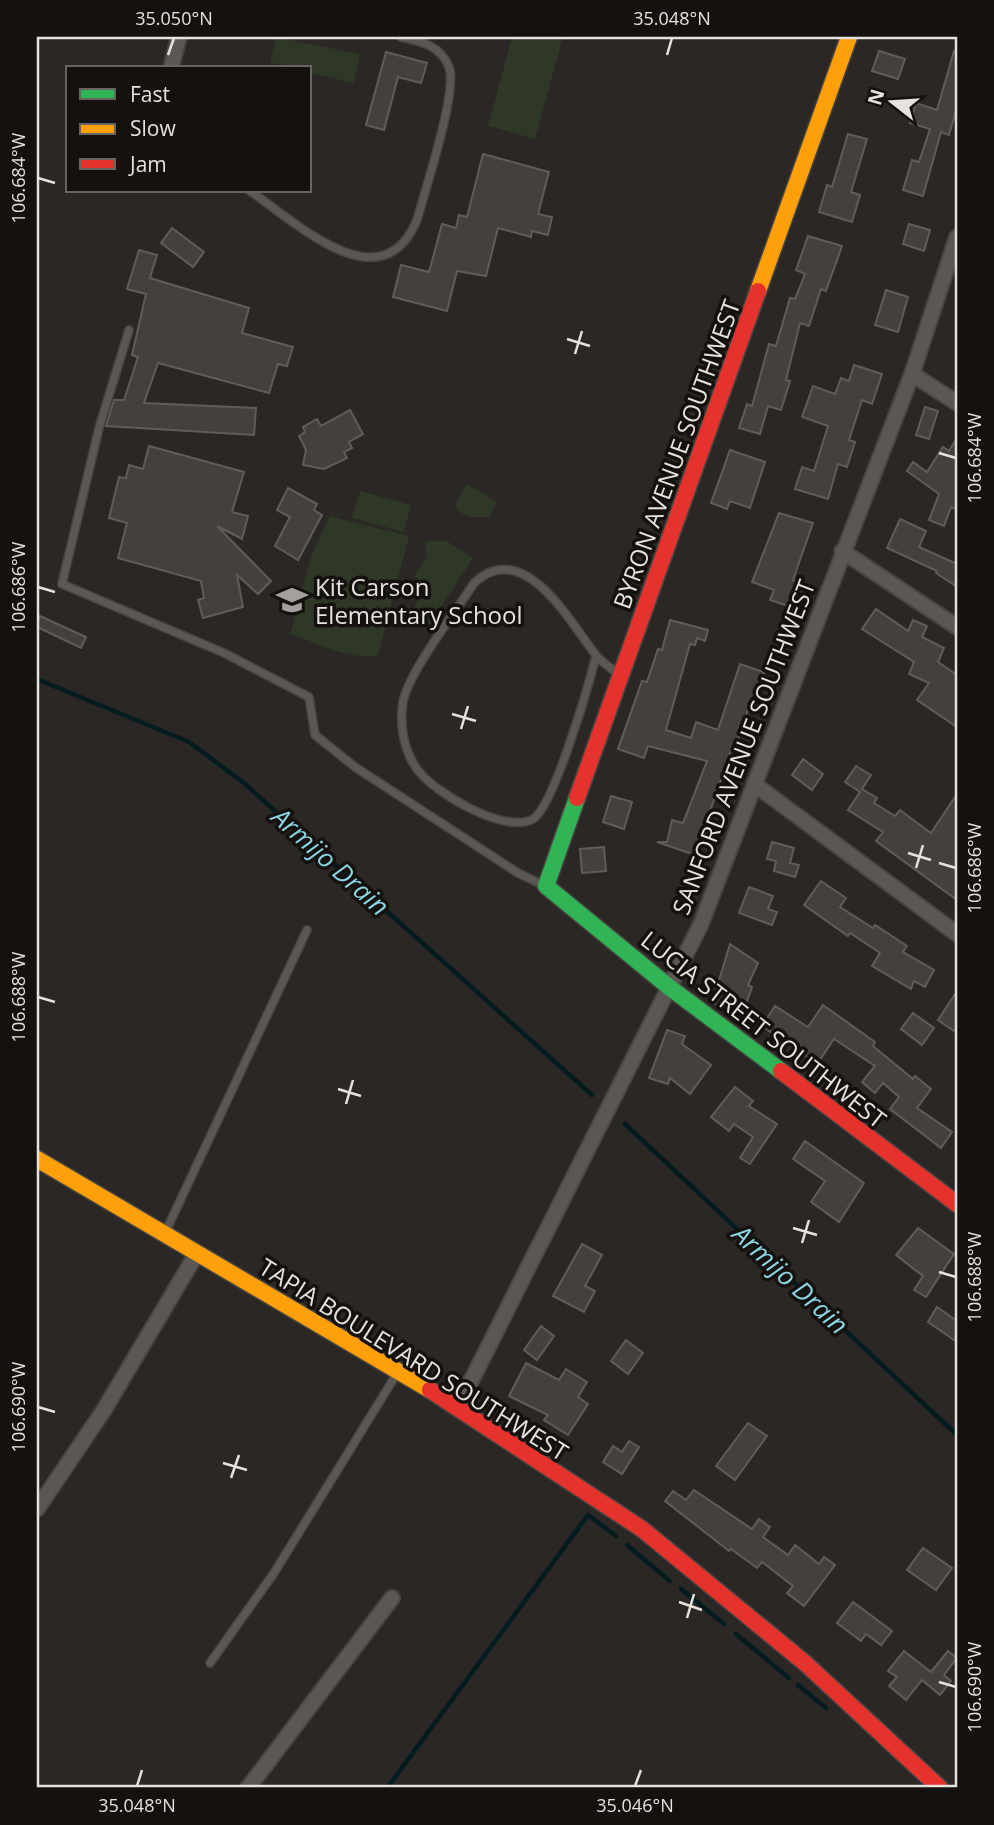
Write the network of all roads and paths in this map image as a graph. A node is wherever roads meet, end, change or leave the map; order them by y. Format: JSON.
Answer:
{"nodes":[{"id":1,"x":179,"y":37,"type":"edge"},
{"id":2,"x":401,"y":37,"type":"edge"},
{"id":3,"x":849,"y":37,"type":"edge"},
{"id":4,"x":172,"y":66,"type":"edge"},
{"id":5,"x":251,"y":192,"type":"edge"},
{"id":6,"x":957,"y":237,"type":"edge"},
{"id":7,"x":129,"y":330,"type":"dead end"},
{"id":8,"x":912,"y":374,"type":"junction"},
{"id":9,"x":957,"y":403,"type":"edge"},
{"id":10,"x":842,"y":551,"type":"junction"},
{"id":11,"x":957,"y":627,"type":"edge"},
{"id":12,"x":596,"y":656,"type":"junction"},
{"id":13,"x":620,"y":676,"type":"junction"},
{"id":14,"x":754,"y":784,"type":"junction"},
{"id":15,"x":545,"y":886,"type":"junction"},
{"id":16,"x":307,"y":930,"type":"dead end"},
{"id":17,"x":957,"y":934,"type":"edge"},
{"id":18,"x":669,"y":987,"type":"junction"},
{"id":19,"x":37,"y":1158,"type":"edge"},
{"id":20,"x":957,"y":1204,"type":"edge"},
{"id":21,"x":165,"y":1233,"type":"junction"},
{"id":22,"x":197,"y":1253,"type":"junction"},
{"id":23,"x":398,"y":1371,"type":"junction"},
{"id":24,"x":458,"y":1407,"type":"junction"},
{"id":25,"x":37,"y":1509,"type":"edge"},
{"id":26,"x":392,"y":1598,"type":"dead end"},
{"id":27,"x":210,"y":1663,"type":"dead end"},
{"id":28,"x":248,"y":1788,"type":"edge"},
{"id":29,"x":940,"y":1788,"type":"edge"}],
"edges":[{"from":1,"to":4,"type":"street"},
{"from":2,"to":5,"type":"lane"},
{"from":3,"to":13,"type":"street","name":"BYRON AVENUE SOUTHWEST"},
{"from":6,"to":8,"type":"street","name":"SANFORD AVENUE SOUTHWEST"},
{"from":7,"to":15,"type":"lane"},
{"from":8,"to":9,"type":"street"},
{"from":8,"to":10,"type":"street","name":"SANFORD AVENUE SOUTHWEST"},
{"from":10,"to":11,"type":"street"},
{"from":10,"to":14,"type":"street","name":"SANFORD AVENUE SOUTHWEST"},
{"from":12,"to":12,"type":"lane"},
{"from":12,"to":13,"type":"lane"},
{"from":13,"to":15,"type":"street","name":"BYRON AVENUE SOUTHWEST"},
{"from":14,"to":17,"type":"street"},
{"from":14,"to":18,"type":"street","name":"SANFORD AVENUE SOUTHWEST"},
{"from":15,"to":18,"type":"street","name":"LUCIA STREET SOUTHWEST"},
{"from":16,"to":21,"type":"lane"},
{"from":18,"to":20,"type":"street","name":"LUCIA STREET SOUTHWEST"},
{"from":18,"to":24,"type":"street","name":"SANFORD AVENUE SOUTHWEST"},
{"from":19,"to":21,"type":"street","name":"TAPIA BOULEVARD SOUTHWEST"},
{"from":21,"to":22,"type":"street","name":"TAPIA BOULEVARD SOUTHWEST"},
{"from":22,"to":23,"type":"street","name":"TAPIA BOULEVARD SOUTHWEST"},
{"from":22,"to":25,"type":"street"},
{"from":23,"to":24,"type":"street","name":"TAPIA BOULEVARD SOUTHWEST"},
{"from":23,"to":27,"type":"lane"},
{"from":24,"to":29,"type":"street","name":"TAPIA BOULEVARD SOUTHWEST"},
{"from":26,"to":28,"type":"street"}]}
